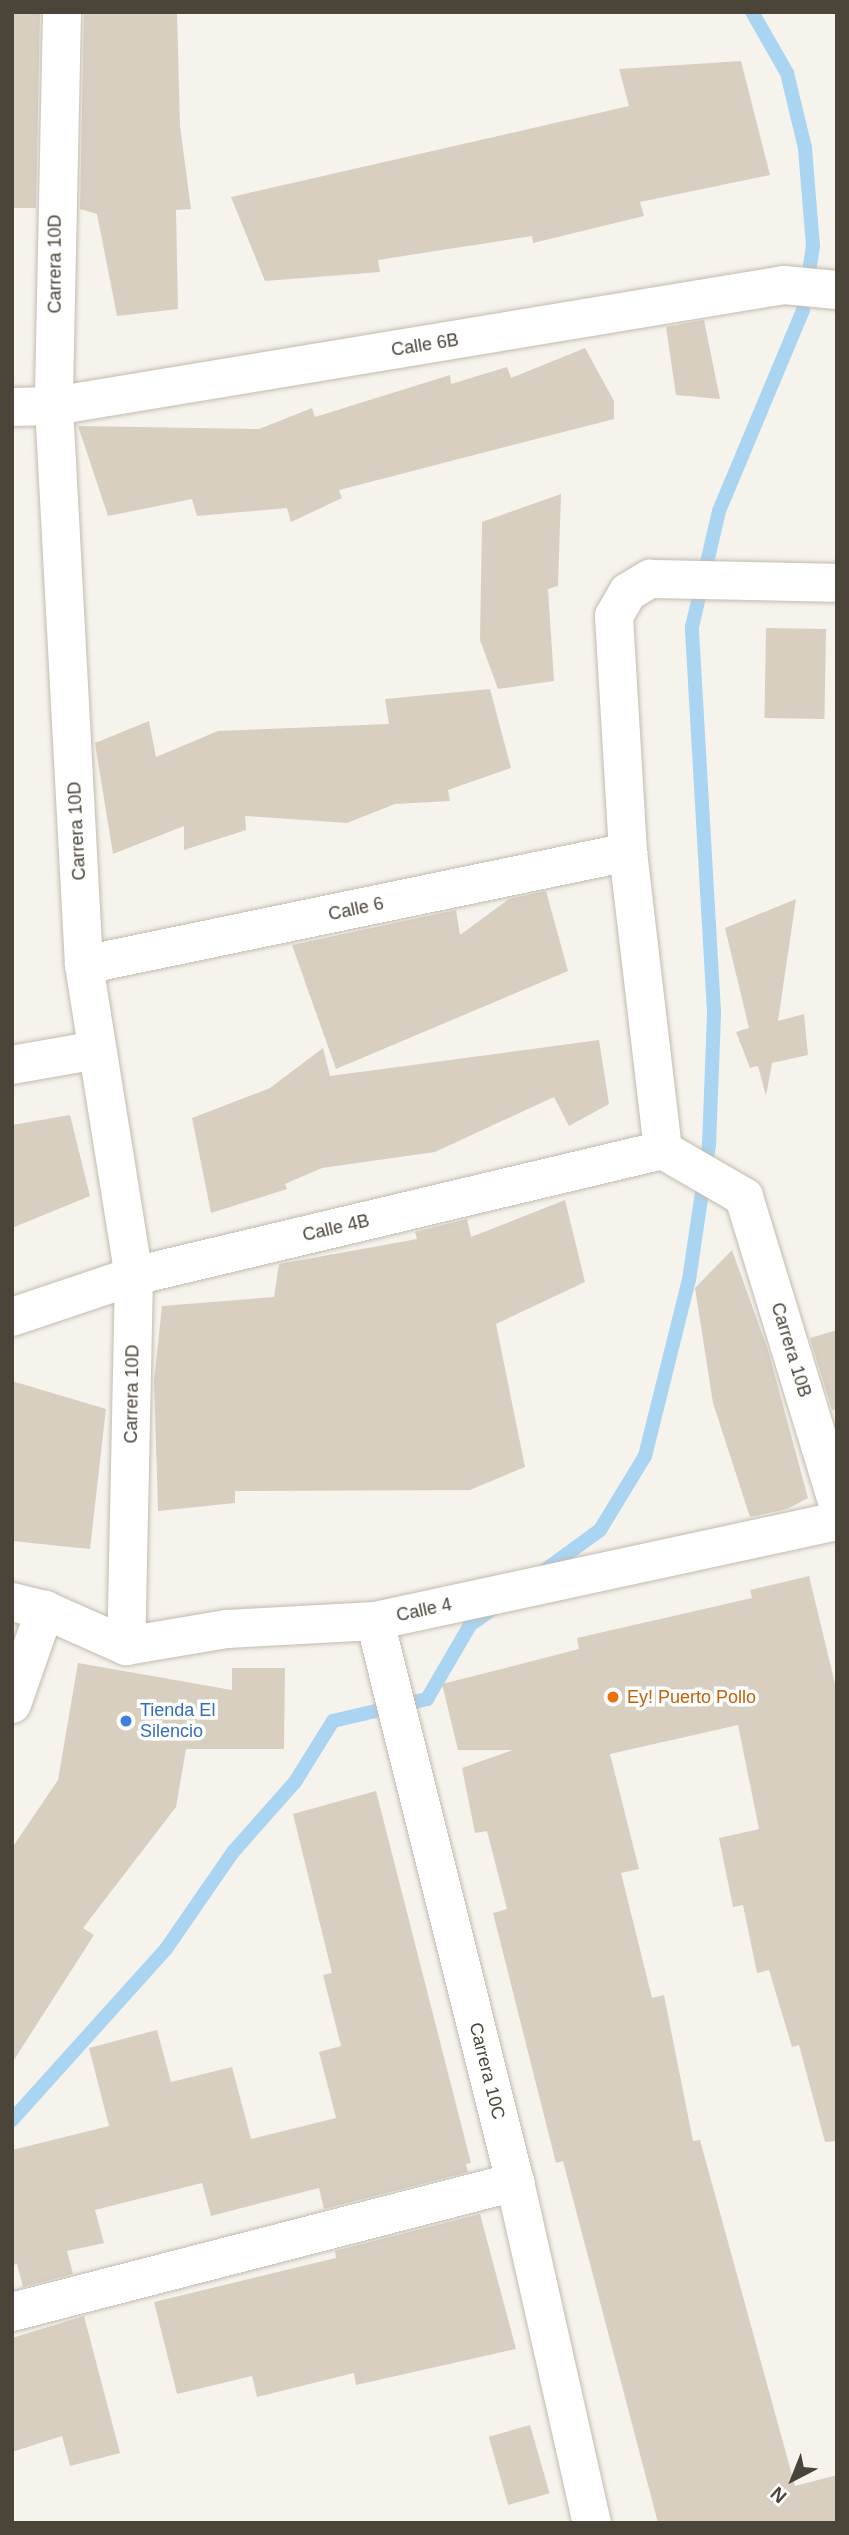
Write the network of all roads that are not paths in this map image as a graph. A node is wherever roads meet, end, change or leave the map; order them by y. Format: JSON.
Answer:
{"nodes":[{"id":1,"x":62,"y":12,"type":"edge"},
{"id":2,"x":832,"y":290,"type":"edge"},
{"id":3,"x":54,"y":406,"type":"junction"},
{"id":4,"x":12,"y":407,"type":"edge"},
{"id":5,"x":837,"y":583,"type":"edge"},
{"id":6,"x":628,"y":852,"type":"junction"},
{"id":7,"x":84,"y":965,"type":"junction"},
{"id":8,"x":97,"y":1050,"type":"junction"},
{"id":9,"x":12,"y":1065,"type":"edge"},
{"id":10,"x":672,"y":1153,"type":"junction"},
{"id":11,"x":134,"y":1276,"type":"junction"},
{"id":12,"x":12,"y":1317,"type":"edge"},
{"id":13,"x":837,"y":1502,"type":"edge"},
{"id":14,"x":837,"y":1521,"type":"edge"},
{"id":15,"x":29,"y":1606,"type":"edge"},
{"id":16,"x":375,"y":1621,"type":"junction"},
{"id":17,"x":126,"y":1646,"type":"junction"},
{"id":18,"x":12,"y":1704,"type":"edge"},
{"id":19,"x":515,"y":2182,"type":"junction"},
{"id":20,"x":12,"y":2312,"type":"edge"},
{"id":21,"x":592,"y":2523,"type":"edge"}],
"edges":[{"from":1,"to":3,"type":"street","name":"Carrera 10D"},
{"from":2,"to":3,"type":"street","name":"Calle 6B"},
{"from":3,"to":4,"type":"street","name":"Calle 6B"},
{"from":3,"to":7,"type":"street","name":"Carrera 10D"},
{"from":5,"to":6,"type":"street"},
{"from":6,"to":7,"type":"street","name":"Calle 6"},
{"from":6,"to":10,"type":"street"},
{"from":7,"to":8,"type":"street","name":"Carrera 10D"},
{"from":8,"to":9,"type":"street"},
{"from":8,"to":11,"type":"street","name":"Carrera 10D"},
{"from":10,"to":11,"type":"street","name":"Calle 4B"},
{"from":10,"to":13,"type":"street","name":"Carrera 10B"},
{"from":11,"to":12,"type":"street","name":"Calle 4B"},
{"from":11,"to":17,"type":"street","name":"Carrera 10D"},
{"from":14,"to":16,"type":"street","name":"Calle 4"},
{"from":15,"to":17,"type":"street"},
{"from":15,"to":18,"type":"street"},
{"from":16,"to":17,"type":"street","name":"Calle 4"},
{"from":16,"to":19,"type":"street","name":"Carrera 10C"},
{"from":19,"to":20,"type":"street"},
{"from":19,"to":21,"type":"street","name":"Carrera 10C"}]}
